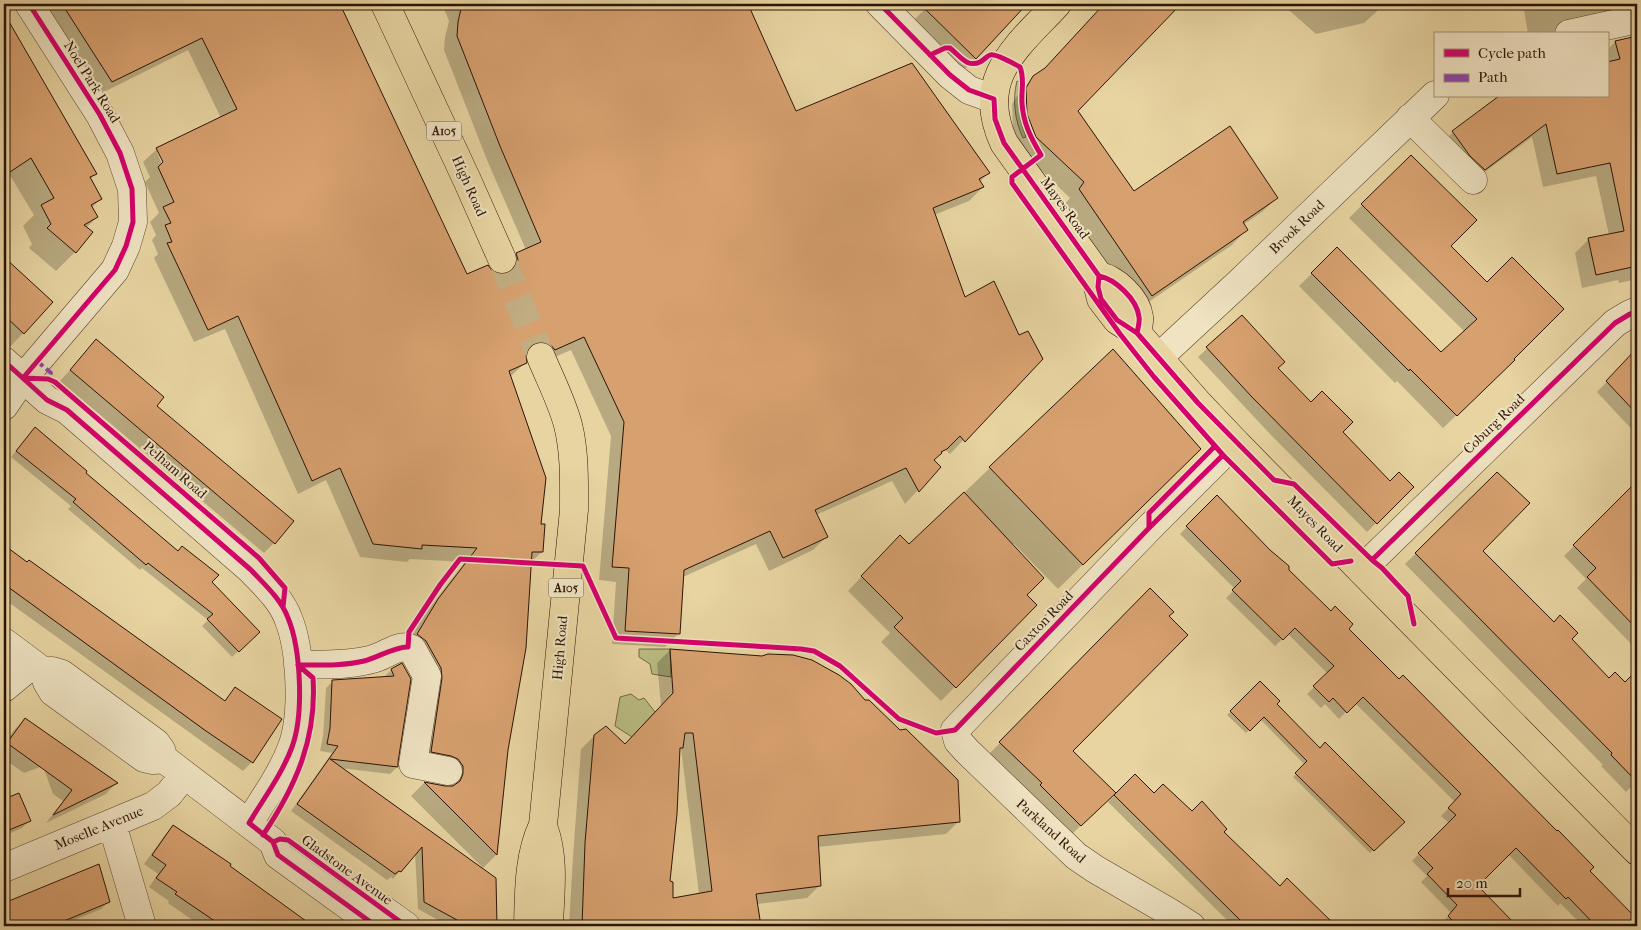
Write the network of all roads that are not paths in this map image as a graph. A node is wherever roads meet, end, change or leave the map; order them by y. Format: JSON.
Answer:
{"nodes":[{"id":1,"x":29,"y":4,"type":"edge"},
{"id":2,"x":385,"y":4,"type":"edge"},
{"id":3,"x":880,"y":4,"type":"edge"},
{"id":4,"x":1057,"y":4,"type":"edge"},
{"id":5,"x":1637,"y":19,"type":"edge"},
{"id":6,"x":1578,"y":32,"type":"edge"},
{"id":7,"x":1434,"y":96,"type":"edge"},
{"id":8,"x":994,"y":99,"type":"junction"},
{"id":9,"x":1410,"y":118,"type":"junction"},
{"id":10,"x":1473,"y":180,"type":"dead end"},
{"id":11,"x":502,"y":259,"type":"tunnel mouth"},
{"id":12,"x":1637,"y":311,"type":"edge"},
{"id":13,"x":541,"y":356,"type":"tunnel mouth"},
{"id":14,"x":1158,"y":358,"type":"junction"},
{"id":15,"x":14,"y":370,"type":"edge"},
{"id":16,"x":4,"y":406,"type":"edge"},
{"id":17,"x":1236,"y":442,"type":"junction"},
{"id":18,"x":1361,"y":570,"type":"junction"},
{"id":19,"x":4,"y":642,"type":"edge"},
{"id":20,"x":298,"y":665,"type":"junction"},
{"id":21,"x":39,"y":668,"type":"junction"},
{"id":22,"x":4,"y":688,"type":"edge"},
{"id":23,"x":956,"y":730,"type":"joint"},
{"id":24,"x":174,"y":767,"type":"junction"},
{"id":25,"x":448,"y":771,"type":"dead end"},
{"id":26,"x":248,"y":823,"type":"junction"},
{"id":27,"x":112,"y":824,"type":"junction"},
{"id":28,"x":543,"y":825,"type":"junction"},
{"id":29,"x":273,"y":842,"type":"junction"},
{"id":30,"x":1637,"y":851,"type":"edge"},
{"id":31,"x":4,"y":868,"type":"edge"},
{"id":32,"x":142,"y":926,"type":"edge"},
{"id":33,"x":376,"y":926,"type":"edge"},
{"id":34,"x":406,"y":926,"type":"edge"},
{"id":35,"x":528,"y":926,"type":"edge"},
{"id":36,"x":549,"y":926,"type":"edge"},
{"id":37,"x":1190,"y":926,"type":"edge"}],
"edges":[{"from":1,"to":15,"type":"street","name":"Noel Park Road"},
{"from":2,"to":11,"type":"main road","name":"High Road","number":"A105"},
{"from":3,"to":8,"type":"street"},
{"from":4,"to":8,"type":"main road","name":"Mayes Road"},
{"from":5,"to":6,"type":"street"},
{"from":7,"to":9,"type":"street","name":"Brook Road"},
{"from":8,"to":14,"type":"main road","name":"Mayes Road"},
{"from":9,"to":10,"type":"street"},
{"from":9,"to":14,"type":"street","name":"Brook Road"},
{"from":12,"to":18,"type":"street","name":"Coburg Road"},
{"from":13,"to":28,"type":"main road","name":"High Road","number":"A105"},
{"from":14,"to":17,"type":"main road","name":"Mayes Road"},
{"from":15,"to":16,"type":"street","name":"Noel Park Road"},
{"from":15,"to":20,"type":"street","name":"Pelham Road"},
{"from":17,"to":18,"type":"main road","name":"Mayes Road"},
{"from":17,"to":23,"type":"street","name":"Caxton Road"},
{"from":18,"to":30,"type":"main road","name":"Mayes Road"},
{"from":19,"to":21,"type":"street","name":"Gladstone Avenue"},
{"from":20,"to":25,"type":"street"},
{"from":20,"to":26,"type":"street","name":"Pelham Road"},
{"from":21,"to":22,"type":"street"},
{"from":21,"to":24,"type":"street","name":"Gladstone Avenue"},
{"from":23,"to":37,"type":"street","name":"Parkland Road"},
{"from":24,"to":26,"type":"street","name":"Gladstone Avenue"},
{"from":24,"to":27,"type":"street","name":"Moselle Avenue"},
{"from":26,"to":29,"type":"street","name":"Gladstone Avenue"},
{"from":27,"to":31,"type":"street","name":"Moselle Avenue"},
{"from":27,"to":32,"type":"street"},
{"from":28,"to":35,"type":"main road","name":"High Road","number":"A105"},
{"from":28,"to":36,"type":"main road","name":"High Road","number":"A105"},
{"from":29,"to":33,"type":"street","name":"Gladstone Avenue"},
{"from":29,"to":34,"type":"street","name":"Gladstone Avenue"}]}
